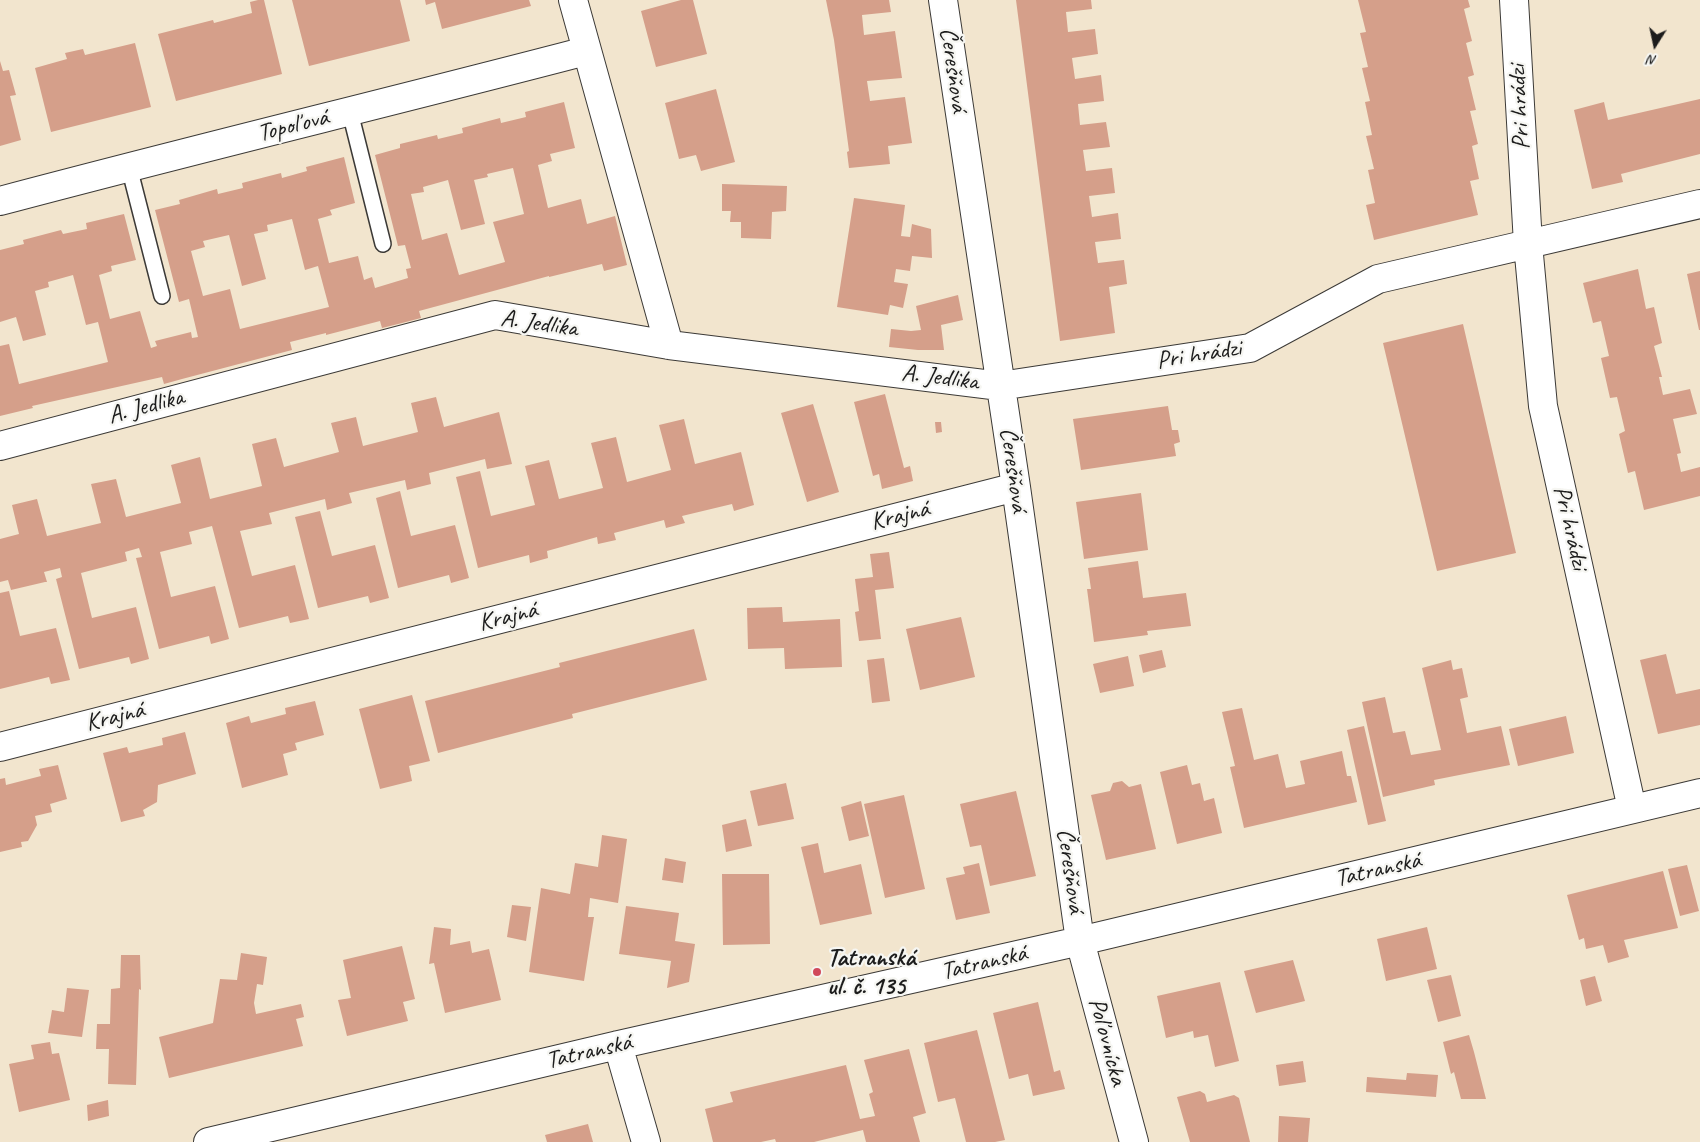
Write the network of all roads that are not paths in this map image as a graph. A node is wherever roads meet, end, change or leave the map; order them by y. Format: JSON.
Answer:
{"nodes":[{"id":1,"x":573,"y":0,"type":"edge"},
{"id":2,"x":943,"y":0,"type":"edge"},
{"id":3,"x":1514,"y":0,"type":"edge"},
{"id":4,"x":586,"y":51,"type":"junction"},
{"id":5,"x":350,"y":112,"type":"junction"},
{"id":6,"x":129,"y":167,"type":"junction"},
{"id":7,"x":0,"y":202,"type":"edge"},
{"id":8,"x":1700,"y":204,"type":"edge"},
{"id":9,"x":383,"y":244,"type":"dead end"},
{"id":10,"x":1528,"y":244,"type":"junction"},
{"id":11,"x":162,"y":296,"type":"dead end"},
{"id":12,"x":669,"y":345,"type":"junction"},
{"id":13,"x":1000,"y":386,"type":"junction"},
{"id":14,"x":0,"y":446,"type":"edge"},
{"id":15,"x":1016,"y":487,"type":"junction"},
{"id":16,"x":0,"y":747,"type":"edge"},
{"id":17,"x":1700,"y":793,"type":"edge"},
{"id":18,"x":1632,"y":809,"type":"junction"},
{"id":19,"x":1080,"y":941,"type":"junction"},
{"id":20,"x":618,"y":1045,"type":"junction"},
{"id":21,"x":208,"y":1142,"type":"edge"},
{"id":22,"x":646,"y":1142,"type":"edge"},
{"id":23,"x":1134,"y":1142,"type":"edge"}],
"edges":[{"from":1,"to":4,"type":"street"},
{"from":2,"to":13,"type":"street","name":"Čerešňová"},
{"from":3,"to":10,"type":"street","name":"Pri hrádzi"},
{"from":4,"to":5,"type":"street","name":"Topoľová"},
{"from":4,"to":12,"type":"street"},
{"from":5,"to":6,"type":"street","name":"Topoľová"},
{"from":5,"to":9,"type":"lane"},
{"from":6,"to":7,"type":"street","name":"Topoľová"},
{"from":6,"to":11,"type":"lane"},
{"from":8,"to":10,"type":"street","name":"Pri hrádzi"},
{"from":10,"to":13,"type":"street","name":"Pri hrádzi"},
{"from":10,"to":18,"type":"street","name":"Pri hrádzi"},
{"from":12,"to":13,"type":"street","name":"A. Jedlika"},
{"from":12,"to":14,"type":"street","name":"A. Jedlika"},
{"from":13,"to":15,"type":"street","name":"Čerešňová"},
{"from":15,"to":16,"type":"street","name":"Krajná"},
{"from":15,"to":19,"type":"street","name":"Čerešňová"},
{"from":17,"to":18,"type":"street","name":"Tatranská"},
{"from":18,"to":19,"type":"street","name":"Tatranská"},
{"from":19,"to":20,"type":"street","name":"Tatranská"},
{"from":19,"to":23,"type":"street","name":"Poľovnícka"},
{"from":20,"to":21,"type":"street","name":"Tatranská"},
{"from":20,"to":22,"type":"street"}]}
